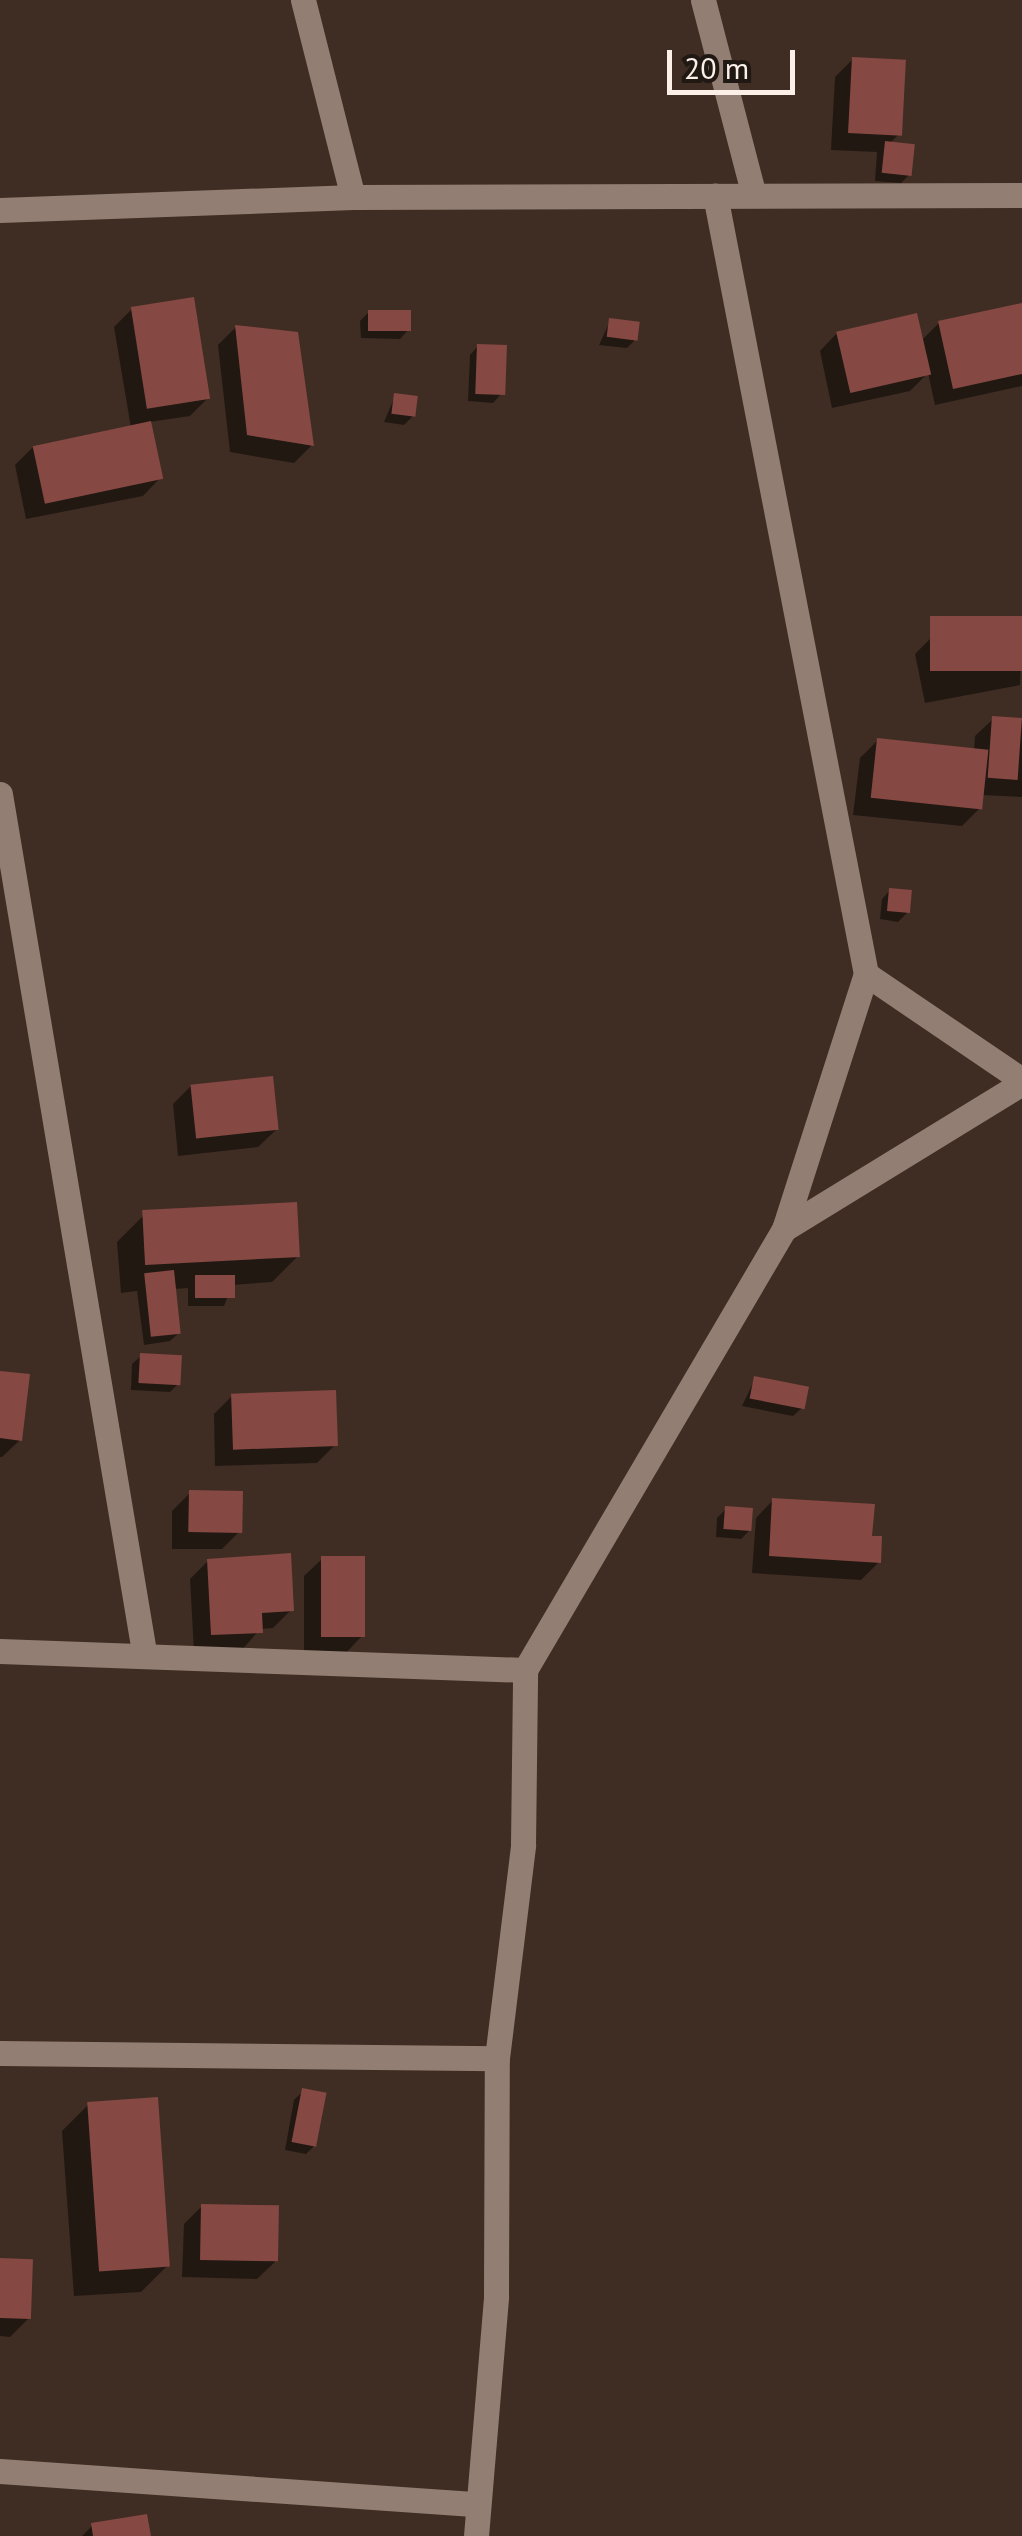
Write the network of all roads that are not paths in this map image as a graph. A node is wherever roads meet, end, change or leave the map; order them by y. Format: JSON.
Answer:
{"nodes":[{"id":1,"x":303,"y":0,"type":"edge"},
{"id":2,"x":703,"y":0,"type":"edge"},
{"id":3,"x":752,"y":192,"type":"junction"},
{"id":4,"x":714,"y":195,"type":"junction"},
{"id":5,"x":1022,"y":195,"type":"edge"},
{"id":6,"x":353,"y":196,"type":"junction"},
{"id":7,"x":0,"y":210,"type":"edge"},
{"id":8,"x":0,"y":794,"type":"edge"},
{"id":9,"x":3,"y":854,"type":"edge"},
{"id":10,"x":866,"y":974,"type":"junction"},
{"id":11,"x":1022,"y":1082,"type":"edge"},
{"id":12,"x":784,"y":1230,"type":"junction"},
{"id":13,"x":0,"y":1651,"type":"edge"},
{"id":14,"x":144,"y":1652,"type":"junction"},
{"id":15,"x":525,"y":1670,"type":"junction"},
{"id":16,"x":0,"y":2053,"type":"edge"},
{"id":17,"x":497,"y":2058,"type":"junction"},
{"id":18,"x":0,"y":2471,"type":"edge"},
{"id":19,"x":477,"y":2504,"type":"junction"},
{"id":20,"x":476,"y":2536,"type":"edge"}],
"edges":[{"from":1,"to":6,"type":"street"},
{"from":2,"to":3,"type":"street"},
{"from":3,"to":4,"type":"street"},
{"from":3,"to":5,"type":"street"},
{"from":4,"to":6,"type":"street"},
{"from":4,"to":10,"type":"street"},
{"from":6,"to":7,"type":"street"},
{"from":8,"to":9,"type":"street"},
{"from":9,"to":14,"type":"street"},
{"from":10,"to":11,"type":"street"},
{"from":10,"to":12,"type":"street"},
{"from":11,"to":12,"type":"street"},
{"from":12,"to":15,"type":"street"},
{"from":13,"to":14,"type":"street"},
{"from":14,"to":15,"type":"street"},
{"from":15,"to":17,"type":"street"},
{"from":16,"to":17,"type":"street"},
{"from":17,"to":19,"type":"street"},
{"from":18,"to":19,"type":"street"},
{"from":19,"to":20,"type":"street"}]}
